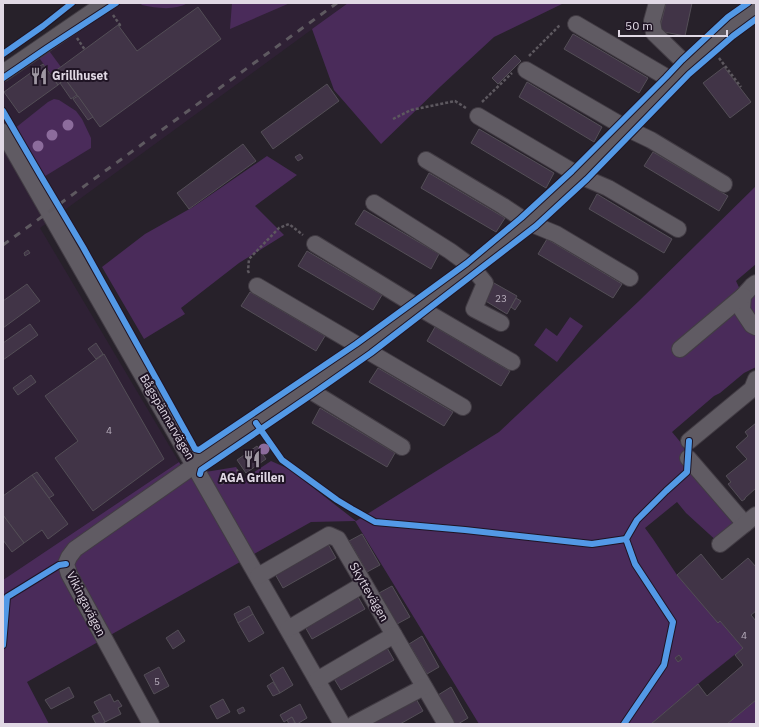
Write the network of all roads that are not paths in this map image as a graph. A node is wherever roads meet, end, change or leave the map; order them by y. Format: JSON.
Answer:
{"nodes":[{"id":1,"x":105,"y":3,"type":"edge"},
{"id":2,"x":657,"y":3,"type":"edge"},
{"id":3,"x":756,"y":10,"type":"edge"},
{"id":4,"x":576,"y":24,"type":"dead end"},
{"id":5,"x":689,"y":67,"type":"junction"},
{"id":6,"x":526,"y":70,"type":"dead end"},
{"id":7,"x":3,"y":73,"type":"edge"},
{"id":8,"x":673,"y":81,"type":"junction"},
{"id":9,"x":478,"y":116,"type":"road end"},
{"id":10,"x":626,"y":128,"type":"junction"},
{"id":11,"x":3,"y":132,"type":"edge"},
{"id":12,"x":426,"y":160,"type":"dead end"},
{"id":13,"x":580,"y":176,"type":"junction"},
{"id":14,"x":724,"y":184,"type":"dead end"},
{"id":15,"x":374,"y":203,"type":"dead end"},
{"id":16,"x":527,"y":222,"type":"junction"},
{"id":17,"x":678,"y":229,"type":"dead end"},
{"id":18,"x":315,"y":244,"type":"road end"},
{"id":19,"x":472,"y":267,"type":"junction"},
{"id":20,"x":630,"y":278,"type":"dead end"},
{"id":21,"x":756,"y":284,"type":"edge"},
{"id":22,"x":257,"y":286,"type":"road end"},
{"id":23,"x":743,"y":296,"type":"junction"},
{"id":24,"x":418,"y":307,"type":"junction"},
{"id":25,"x":501,"y":323,"type":"dead end"},
{"id":26,"x":756,"y":327,"type":"edge"},
{"id":27,"x":362,"y":348,"type":"junction"},
{"id":28,"x":680,"y":349,"type":"dead end"},
{"id":29,"x":512,"y":362,"type":"dead end"},
{"id":30,"x":756,"y":379,"type":"edge"},
{"id":31,"x":306,"y":388,"type":"junction"},
{"id":32,"x":463,"y":407,"type":"dead end"},
{"id":33,"x":689,"y":441,"type":"dead end"},
{"id":34,"x":402,"y":447,"type":"dead end"},
{"id":35,"x":688,"y":458,"type":"dead end"},
{"id":36,"x":195,"y":465,"type":"junction"},
{"id":37,"x":750,"y":520,"type":"edge"},
{"id":38,"x":720,"y":544,"type":"dead end"},
{"id":39,"x":258,"y":576,"type":"junction"},
{"id":40,"x":364,"y":584,"type":"junction"},
{"id":41,"x":288,"y":629,"type":"junction"},
{"id":42,"x":394,"y":635,"type":"junction"},
{"id":43,"x":317,"y":680,"type":"junction"},
{"id":44,"x":424,"y":687,"type":"junction"},
{"id":45,"x":151,"y":724,"type":"edge"},
{"id":46,"x":342,"y":724,"type":"edge"},
{"id":47,"x":354,"y":724,"type":"edge"},
{"id":48,"x":446,"y":724,"type":"edge"}],
"edges":[{"from":1,"to":7,"type":"street"},
{"from":2,"to":5,"type":"street"},
{"from":3,"to":5,"type":"street"},
{"from":4,"to":8,"type":"street"},
{"from":5,"to":8,"type":"street"},
{"from":6,"to":10,"type":"street"},
{"from":8,"to":10,"type":"street"},
{"from":9,"to":13,"type":"street"},
{"from":10,"to":13,"type":"street"},
{"from":10,"to":14,"type":"street"},
{"from":11,"to":36,"type":"street","name":"Bågspännarvägen"},
{"from":12,"to":16,"type":"street"},
{"from":13,"to":16,"type":"street"},
{"from":13,"to":17,"type":"street"},
{"from":15,"to":19,"type":"street"},
{"from":16,"to":19,"type":"street"},
{"from":16,"to":20,"type":"street"},
{"from":18,"to":24,"type":"street"},
{"from":19,"to":24,"type":"street"},
{"from":19,"to":25,"type":"street"},
{"from":21,"to":23,"type":"street"},
{"from":22,"to":27,"type":"street"},
{"from":23,"to":26,"type":"street"},
{"from":23,"to":28,"type":"street"},
{"from":24,"to":27,"type":"street"},
{"from":24,"to":29,"type":"street"},
{"from":27,"to":31,"type":"street"},
{"from":27,"to":32,"type":"street"},
{"from":30,"to":33,"type":"street"},
{"from":31,"to":34,"type":"street"},
{"from":31,"to":36,"type":"street"},
{"from":35,"to":37,"type":"street"},
{"from":36,"to":39,"type":"street","name":"Bågspännarvägen"},
{"from":36,"to":45,"type":"street","name":"Vikingavägen"},
{"from":37,"to":38,"type":"street"},
{"from":39,"to":40,"type":"street","name":"Skyttevägen"},
{"from":39,"to":41,"type":"street","name":"Bågspännarvägen"},
{"from":40,"to":41,"type":"street"},
{"from":40,"to":42,"type":"street","name":"Skyttevägen"},
{"from":41,"to":43,"type":"street","name":"Bågspännarvägen"},
{"from":42,"to":43,"type":"street"},
{"from":42,"to":44,"type":"street","name":"Skyttevägen"},
{"from":43,"to":46,"type":"street","name":"Bågspännarvägen"},
{"from":44,"to":47,"type":"street"},
{"from":44,"to":48,"type":"street","name":"Skyttevägen"}]}
